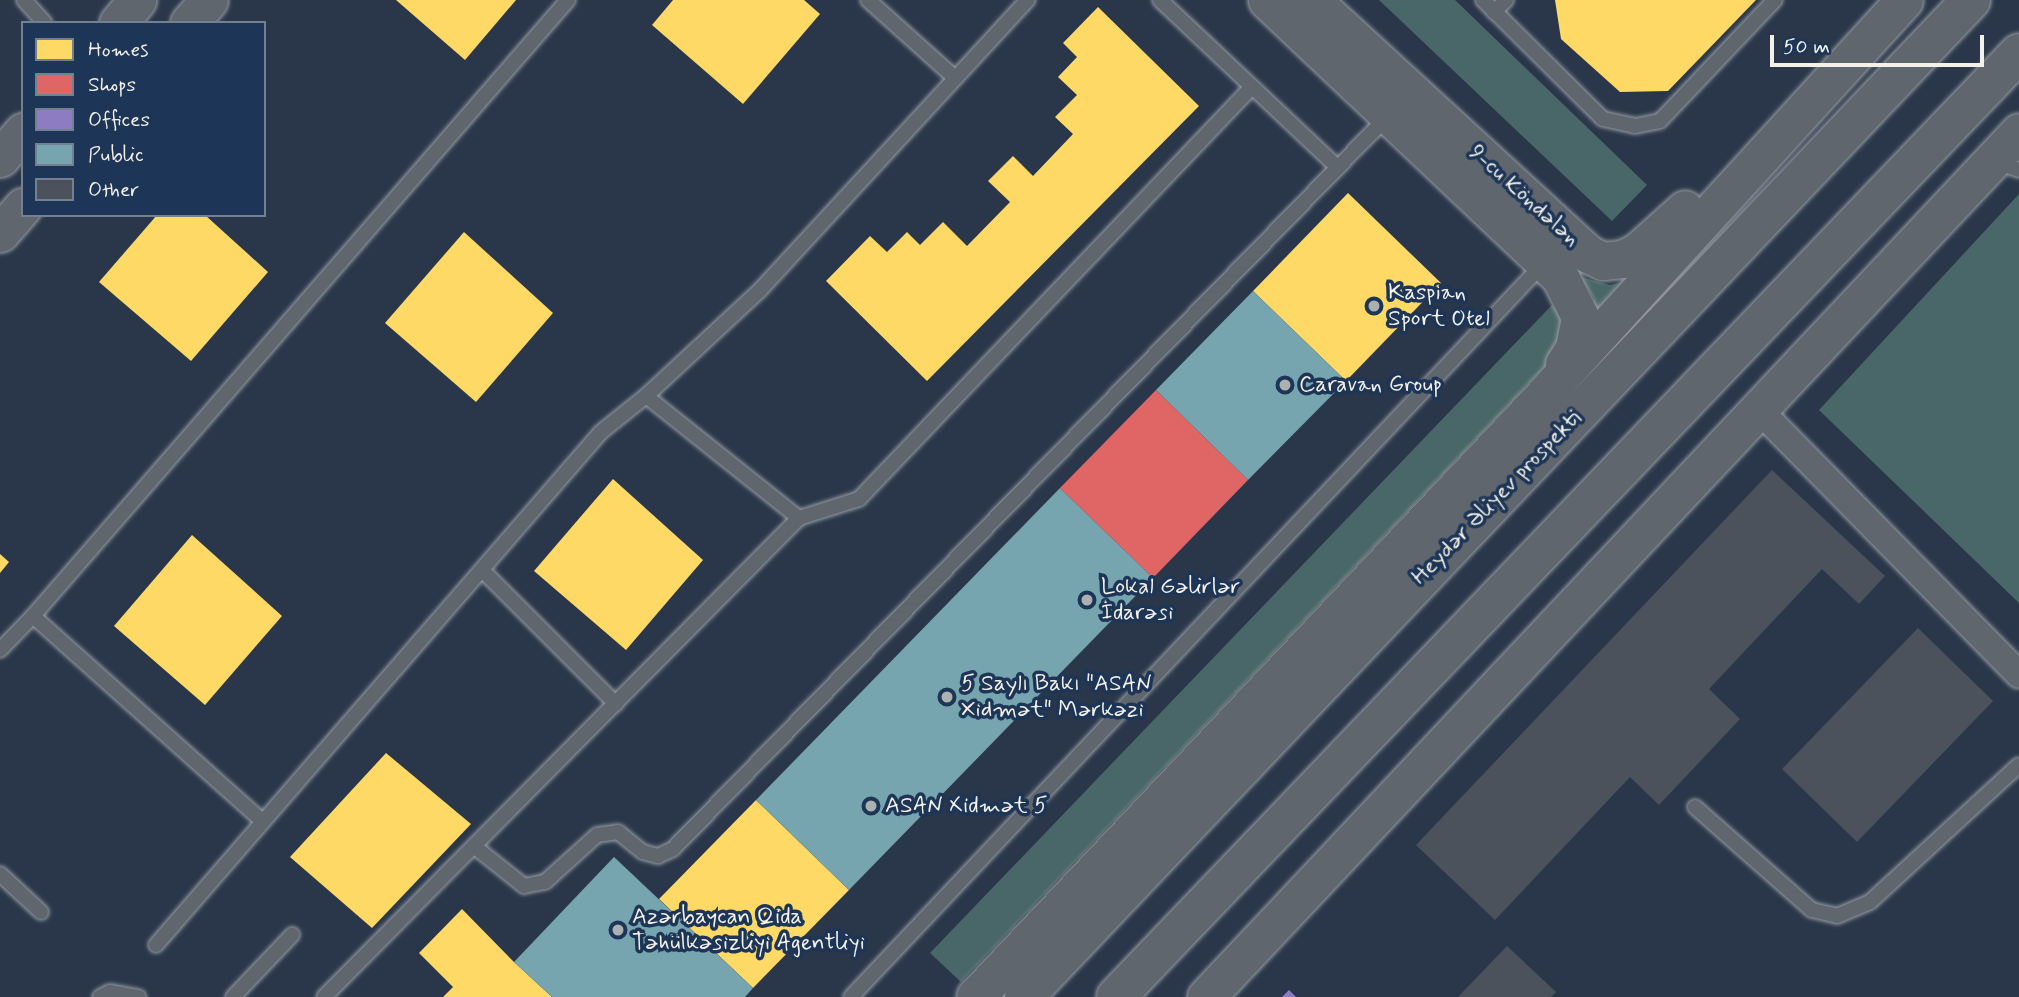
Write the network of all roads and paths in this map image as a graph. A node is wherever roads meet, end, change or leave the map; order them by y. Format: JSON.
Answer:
{"nodes":[{"id":1,"x":24,"y":0,"type":"edge"},
{"id":2,"x":137,"y":0,"type":"edge"},
{"id":3,"x":209,"y":0,"type":"edge"},
{"id":4,"x":569,"y":0,"type":"edge"},
{"id":5,"x":868,"y":0,"type":"edge"},
{"id":6,"x":1028,"y":0,"type":"edge"},
{"id":7,"x":1160,"y":0,"type":"edge"},
{"id":8,"x":1267,"y":0,"type":"edge"},
{"id":9,"x":1312,"y":0,"type":"edge"},
{"id":10,"x":1483,"y":0,"type":"edge"},
{"id":11,"x":1506,"y":0,"type":"edge"},
{"id":12,"x":1775,"y":0,"type":"edge"},
{"id":13,"x":1904,"y":0,"type":"edge"},
{"id":14,"x":1971,"y":0,"type":"edge"},
{"id":15,"x":1494,"y":12,"type":"junction"},
{"id":16,"x":43,"y":21,"type":"edge"},
{"id":17,"x":120,"y":21,"type":"edge"},
{"id":18,"x":191,"y":21,"type":"edge"},
{"id":19,"x":1869,"y":36,"type":"junction"},
{"id":20,"x":2019,"y":53,"type":"edge"},
{"id":21,"x":956,"y":78,"type":"junction"},
{"id":22,"x":1251,"y":88,"type":"junction"},
{"id":23,"x":1389,"y":115,"type":"junction"},
{"id":24,"x":2019,"y":132,"type":"edge"},
{"id":25,"x":21,"y":134,"type":"edge"},
{"id":26,"x":0,"y":158,"type":"edge"},
{"id":27,"x":1336,"y":166,"type":"junction"},
{"id":28,"x":2005,"y":166,"type":"edge"},
{"id":29,"x":21,"y":209,"type":"edge"},
{"id":30,"x":0,"y":233,"type":"edge"},
{"id":31,"x":1556,"y":250,"type":"junction"},
{"id":32,"x":1544,"y":395,"type":"junction"},
{"id":33,"x":646,"y":396,"type":"junction"},
{"id":34,"x":1759,"y":410,"type":"junction"},
{"id":35,"x":799,"y":518,"type":"junction"},
{"id":36,"x":483,"y":570,"type":"junction"},
{"id":37,"x":33,"y":616,"type":"junction"},
{"id":38,"x":0,"y":650,"type":"edge"},
{"id":39,"x":2019,"y":674,"type":"edge"},
{"id":40,"x":616,"y":704,"type":"junction"},
{"id":41,"x":2019,"y":765,"type":"edge"},
{"id":42,"x":1695,"y":807,"type":"dead end"},
{"id":43,"x":262,"y":821,"type":"junction"},
{"id":44,"x":475,"y":847,"type":"junction"},
{"id":45,"x":0,"y":874,"type":"edge"},
{"id":46,"x":41,"y":912,"type":"dead end"},
{"id":47,"x":292,"y":935,"type":"dead end"},
{"id":48,"x":156,"y":945,"type":"dead end"},
{"id":49,"x":100,"y":997,"type":"edge"},
{"id":50,"x":139,"y":997,"type":"edge"},
{"id":51,"x":233,"y":997,"type":"edge"},
{"id":52,"x":324,"y":997,"type":"edge"},
{"id":53,"x":851,"y":997,"type":"edge"},
{"id":54,"x":975,"y":997,"type":"edge"},
{"id":55,"x":1024,"y":997,"type":"edge"},
{"id":56,"x":1116,"y":997,"type":"edge"},
{"id":57,"x":1206,"y":997,"type":"edge"}],
"edges":[{"from":1,"to":16,"type":"lane"},
{"from":2,"to":17,"type":"main road"},
{"from":3,"to":18,"type":"main road"},
{"from":4,"to":37,"type":"lane"},
{"from":5,"to":21,"type":"lane"},
{"from":6,"to":21,"type":"lane"},
{"from":7,"to":22,"type":"lane"},
{"from":8,"to":23,"type":"main road","name":"9-cu Köndələn"},
{"from":9,"to":31,"type":"main road","name":"9-cu Köndələn"},
{"from":10,"to":15,"type":"lane"},
{"from":11,"to":15,"type":"lane"},
{"from":12,"to":15,"type":"lane"},
{"from":13,"to":19,"type":"main road"},
{"from":14,"to":55,"type":"highway","name":"Heydər Əliyev prospekti"},
{"from":19,"to":31,"type":"main road","name":"9-cu Köndələn"},
{"from":19,"to":32,"type":"main road"},
{"from":20,"to":56,"type":"highway"},
{"from":21,"to":33,"type":"lane"},
{"from":22,"to":27,"type":"lane"},
{"from":22,"to":35,"type":"lane"},
{"from":23,"to":27,"type":"lane"},
{"from":23,"to":31,"type":"main road","name":"9-cu Köndələn"},
{"from":24,"to":28,"type":"main road"},
{"from":25,"to":26,"type":"main road"},
{"from":27,"to":44,"type":"lane"},
{"from":28,"to":34,"type":"main road"},
{"from":29,"to":30,"type":"main road"},
{"from":31,"to":32,"type":"main road","name":"9-cu Köndələn"},
{"from":31,"to":53,"type":"lane"},
{"from":32,"to":54,"type":"main road"},
{"from":33,"to":35,"type":"lane"},
{"from":33,"to":36,"type":"lane"},
{"from":34,"to":39,"type":"street"},
{"from":34,"to":57,"type":"main road"},
{"from":35,"to":40,"type":"lane"},
{"from":36,"to":40,"type":"lane"},
{"from":36,"to":43,"type":"lane"},
{"from":37,"to":38,"type":"lane"},
{"from":37,"to":43,"type":"lane"},
{"from":40,"to":44,"type":"lane"},
{"from":41,"to":42,"type":"lane"},
{"from":43,"to":48,"type":"lane"},
{"from":44,"to":52,"type":"lane"},
{"from":45,"to":46,"type":"lane"},
{"from":47,"to":51,"type":"lane"},
{"from":49,"to":50,"type":"lane"}]}
